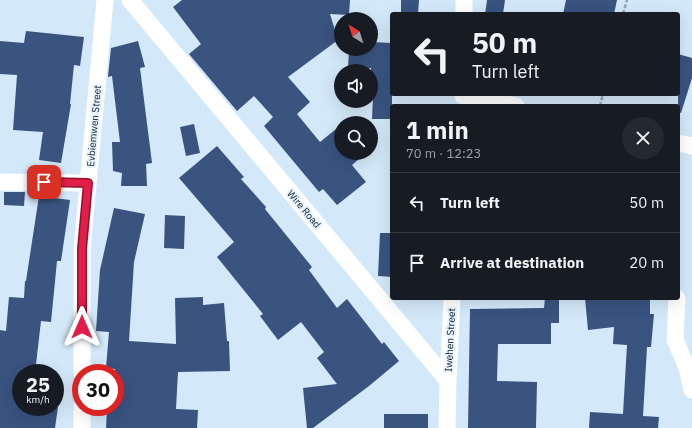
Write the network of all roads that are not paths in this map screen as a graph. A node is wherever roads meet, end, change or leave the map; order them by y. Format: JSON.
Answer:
{"nodes":[{"id":1,"x":105,"y":0,"type":"edge"},
{"id":2,"x":130,"y":0,"type":"edge"},
{"id":3,"x":464,"y":0,"type":"edge"},
{"id":4,"x":464,"y":12,"type":"edge"},
{"id":5,"x":462,"y":99,"type":"edge"},
{"id":6,"x":501,"y":104,"type":"edge"},
{"id":7,"x":0,"y":182,"type":"edge"},
{"id":8,"x":88,"y":183,"type":"junction"},
{"id":9,"x":452,"y":300,"type":"edge"},
{"id":10,"x":677,"y":300,"type":"edge"},
{"id":11,"x":82,"y":364,"type":"edge"},
{"id":12,"x":448,"y":381,"type":"junction"},
{"id":13,"x":692,"y":390,"type":"edge"},
{"id":14,"x":82,"y":416,"type":"edge"},
{"id":15,"x":82,"y":428,"type":"edge"},
{"id":16,"x":447,"y":428,"type":"edge"}],
"edges":[{"from":1,"to":8,"type":"street","name":"Evbiemwen Street"},
{"from":2,"to":12,"type":"street","name":"Wire Road"},
{"from":3,"to":4,"type":"street"},
{"from":5,"to":6,"type":"street"},
{"from":7,"to":8,"type":"street"},
{"from":8,"to":11,"type":"street","name":"Evbiemwen Street"},
{"from":9,"to":12,"type":"street","name":"Iwehen Street"},
{"from":10,"to":13,"type":"street"},
{"from":12,"to":16,"type":"street"},
{"from":14,"to":15,"type":"street"}]}
